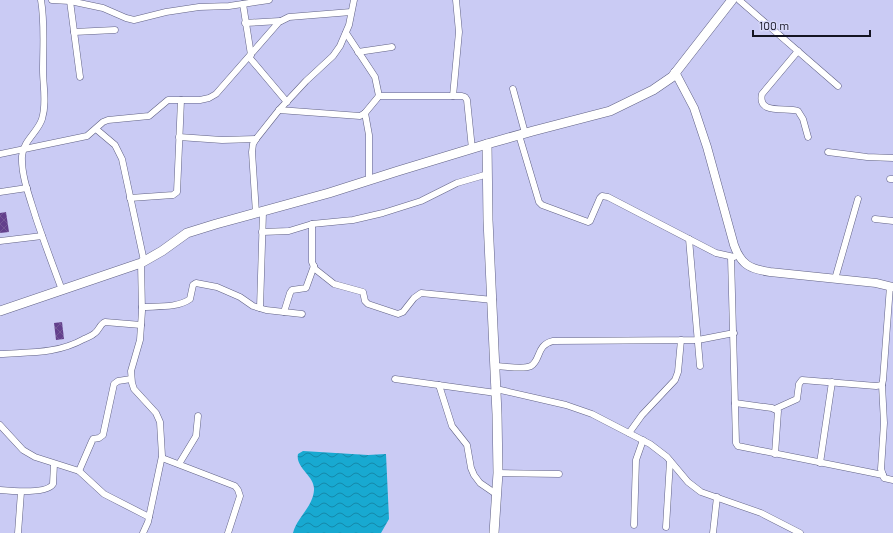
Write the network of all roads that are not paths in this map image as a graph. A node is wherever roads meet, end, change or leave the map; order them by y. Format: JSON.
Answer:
{"nodes":[{"id":1,"x":41,"y":0,"type":"edge"},
{"id":2,"x":52,"y":0,"type":"edge"},
{"id":3,"x":200,"y":0,"type":"edge"},
{"id":4,"x":269,"y":0,"type":"edge"},
{"id":5,"x":354,"y":0,"type":"edge"},
{"id":6,"x":456,"y":0,"type":"edge"},
{"id":7,"x":732,"y":0,"type":"edge"},
{"id":8,"x":739,"y":0,"type":"edge"},
{"id":9,"x":70,"y":1,"type":"junction"},
{"id":10,"x":84,"y":2,"type":"edge"},
{"id":11,"x":243,"y":4,"type":"junction"},
{"id":12,"x":201,"y":7,"type":"junction"},
{"id":13,"x":352,"y":12,"type":"junction"},
{"id":14,"x":280,"y":21,"type":"junction"},
{"id":15,"x":246,"y":23,"type":"junction"},
{"id":16,"x":115,"y":30,"type":"dead end"},
{"id":17,"x":74,"y":32,"type":"junction"},
{"id":18,"x":346,"y":33,"type":"junction"},
{"id":19,"x":392,"y":48,"type":"dead end"},
{"id":20,"x":798,"y":51,"type":"junction"},
{"id":21,"x":358,"y":52,"type":"junction"},
{"id":22,"x":250,"y":56,"type":"junction"},
{"id":23,"x":675,"y":72,"type":"junction"},
{"id":24,"x":80,"y":77,"type":"dead end"},
{"id":25,"x":838,"y":86,"type":"dead end"},
{"id":26,"x":513,"y":89,"type":"dead end"},
{"id":27,"x":378,"y":96,"type":"junction"},
{"id":28,"x":453,"y":96,"type":"junction"},
{"id":29,"x":181,"y":100,"type":"junction"},
{"id":30,"x":287,"y":102,"type":"junction"},
{"id":31,"x":279,"y":110,"type":"junction"},
{"id":32,"x":365,"y":113,"type":"junction"},
{"id":33,"x":96,"y":129,"type":"junction"},
{"id":34,"x":522,"y":134,"type":"junction"},
{"id":35,"x":180,"y":137,"type":"junction"},
{"id":36,"x":808,"y":137,"type":"dead end"},
{"id":37,"x":256,"y":139,"type":"junction"},
{"id":38,"x":487,"y":144,"type":"junction"},
{"id":39,"x":472,"y":148,"type":"junction"},
{"id":40,"x":24,"y":150,"type":"junction"},
{"id":41,"x":828,"y":152,"type":"dead end"},
{"id":42,"x":0,"y":154,"type":"edge"},
{"id":43,"x":893,"y":158,"type":"edge"},
{"id":44,"x":488,"y":174,"type":"junction"},
{"id":45,"x":369,"y":180,"type":"junction"},
{"id":46,"x":27,"y":188,"type":"junction"},
{"id":47,"x":0,"y":192,"type":"edge"},
{"id":48,"x":130,"y":198,"type":"junction"},
{"id":49,"x":858,"y":199,"type":"dead end"},
{"id":50,"x":259,"y":213,"type":"junction"},
{"id":51,"x":875,"y":219,"type":"dead end"},
{"id":52,"x":893,"y":220,"type":"edge"},
{"id":53,"x":312,"y":224,"type":"junction"},
{"id":54,"x":262,"y":232,"type":"junction"},
{"id":55,"x":42,"y":236,"type":"junction"},
{"id":56,"x":689,"y":239,"type":"junction"},
{"id":57,"x":0,"y":241,"type":"edge"},
{"id":58,"x":731,"y":257,"type":"junction"},
{"id":59,"x":740,"y":257,"type":"junction"},
{"id":60,"x":143,"y":262,"type":"junction"},
{"id":61,"x":314,"y":266,"type":"junction"},
{"id":62,"x":835,"y":279,"type":"junction"},
{"id":63,"x":891,"y":286,"type":"edge"},
{"id":64,"x":62,"y":290,"type":"junction"},
{"id":65,"x":492,"y":300,"type":"junction"},
{"id":66,"x":142,"y":307,"type":"junction"},
{"id":67,"x":260,"y":308,"type":"junction"},
{"id":68,"x":0,"y":310,"type":"edge"},
{"id":69,"x":284,"y":312,"type":"junction"},
{"id":70,"x":302,"y":314,"type":"dead end"},
{"id":71,"x":141,"y":325,"type":"junction"},
{"id":72,"x":734,"y":333,"type":"junction"},
{"id":73,"x":681,"y":340,"type":"junction"},
{"id":74,"x":698,"y":340,"type":"junction"},
{"id":75,"x":0,"y":354,"type":"edge"},
{"id":76,"x":496,"y":366,"type":"junction"},
{"id":77,"x":700,"y":366,"type":"dead end"},
{"id":78,"x":131,"y":379,"type":"junction"},
{"id":79,"x":396,"y":379,"type":"dead end"},
{"id":80,"x":832,"y":382,"type":"junction"},
{"id":81,"x":439,"y":385,"type":"junction"},
{"id":82,"x":882,"y":385,"type":"junction"},
{"id":83,"x":496,"y":391,"type":"junction"},
{"id":84,"x":736,"y":403,"type":"junction"},
{"id":85,"x":775,"y":409,"type":"junction"},
{"id":86,"x":198,"y":416,"type":"dead end"},
{"id":87,"x":0,"y":425,"type":"edge"},
{"id":88,"x":629,"y":433,"type":"junction"},
{"id":89,"x":643,"y":440,"type":"junction"},
{"id":90,"x":775,"y":454,"type":"junction"},
{"id":91,"x":162,"y":458,"type":"junction"},
{"id":92,"x":670,"y":461,"type":"junction"},
{"id":93,"x":820,"y":463,"type":"junction"},
{"id":94,"x":54,"y":464,"type":"junction"},
{"id":95,"x":179,"y":464,"type":"junction"},
{"id":96,"x":79,"y":471,"type":"junction"},
{"id":97,"x":498,"y":473,"type":"junction"},
{"id":98,"x":559,"y":474,"type":"dead end"},
{"id":99,"x":882,"y":475,"type":"junction"},
{"id":100,"x":893,"y":480,"type":"edge"},
{"id":101,"x":0,"y":490,"type":"edge"},
{"id":102,"x":21,"y":492,"type":"junction"},
{"id":103,"x":496,"y":494,"type":"junction"},
{"id":104,"x":718,"y":497,"type":"junction"},
{"id":105,"x":149,"y":517,"type":"junction"},
{"id":106,"x":634,"y":525,"type":"dead end"},
{"id":107,"x":666,"y":527,"type":"dead end"},
{"id":108,"x":18,"y":533,"type":"edge"},
{"id":109,"x":143,"y":533,"type":"edge"},
{"id":110,"x":228,"y":533,"type":"edge"},
{"id":111,"x":494,"y":533,"type":"edge"},
{"id":112,"x":713,"y":533,"type":"edge"},
{"id":113,"x":800,"y":533,"type":"edge"}],
"edges":[{"from":1,"to":40,"type":"street"},
{"from":2,"to":9,"type":"street"},
{"from":3,"to":12,"type":"street"},
{"from":4,"to":11,"type":"street"},
{"from":5,"to":13,"type":"street"},
{"from":6,"to":28,"type":"street"},
{"from":7,"to":23,"type":"main road"},
{"from":8,"to":20,"type":"street"},
{"from":9,"to":10,"type":"street"},
{"from":9,"to":17,"type":"street"},
{"from":10,"to":12,"type":"street"},
{"from":11,"to":12,"type":"street"},
{"from":11,"to":15,"type":"street"},
{"from":13,"to":14,"type":"street"},
{"from":13,"to":18,"type":"street"},
{"from":14,"to":15,"type":"street"},
{"from":14,"to":22,"type":"street"},
{"from":15,"to":22,"type":"street"},
{"from":16,"to":17,"type":"street"},
{"from":17,"to":24,"type":"street"},
{"from":18,"to":21,"type":"street"},
{"from":18,"to":30,"type":"street"},
{"from":19,"to":21,"type":"street"},
{"from":20,"to":25,"type":"street"},
{"from":20,"to":36,"type":"street"},
{"from":21,"to":27,"type":"street"},
{"from":22,"to":29,"type":"street"},
{"from":22,"to":30,"type":"street"},
{"from":23,"to":34,"type":"main road"},
{"from":23,"to":59,"type":"street"},
{"from":26,"to":34,"type":"street"},
{"from":27,"to":28,"type":"street"},
{"from":27,"to":32,"type":"street"},
{"from":28,"to":39,"type":"street"},
{"from":29,"to":33,"type":"street"},
{"from":29,"to":35,"type":"street"},
{"from":30,"to":31,"type":"street"},
{"from":31,"to":32,"type":"street"},
{"from":31,"to":37,"type":"street"},
{"from":32,"to":45,"type":"street"},
{"from":33,"to":40,"type":"street"},
{"from":33,"to":48,"type":"street"},
{"from":34,"to":38,"type":"main road"},
{"from":34,"to":56,"type":"street"},
{"from":35,"to":37,"type":"street"},
{"from":35,"to":48,"type":"street"},
{"from":37,"to":50,"type":"street"},
{"from":38,"to":39,"type":"main road"},
{"from":38,"to":44,"type":"main road"},
{"from":39,"to":45,"type":"main road"},
{"from":40,"to":42,"type":"street"},
{"from":40,"to":46,"type":"street"},
{"from":41,"to":43,"type":"street"},
{"from":44,"to":53,"type":"street"},
{"from":44,"to":65,"type":"main road"},
{"from":45,"to":50,"type":"main road"},
{"from":46,"to":47,"type":"street"},
{"from":46,"to":55,"type":"street"},
{"from":48,"to":60,"type":"street"},
{"from":49,"to":62,"type":"street"},
{"from":50,"to":54,"type":"street"},
{"from":50,"to":60,"type":"main road"},
{"from":51,"to":52,"type":"street"},
{"from":53,"to":54,"type":"street"},
{"from":53,"to":61,"type":"street"},
{"from":54,"to":67,"type":"street"},
{"from":55,"to":57,"type":"street"},
{"from":55,"to":64,"type":"street"},
{"from":56,"to":58,"type":"street"},
{"from":56,"to":74,"type":"street"},
{"from":58,"to":59,"type":"street"},
{"from":58,"to":72,"type":"street"},
{"from":59,"to":62,"type":"street"},
{"from":60,"to":64,"type":"main road"},
{"from":60,"to":66,"type":"street"},
{"from":61,"to":65,"type":"street"},
{"from":61,"to":69,"type":"street"},
{"from":62,"to":63,"type":"street"},
{"from":63,"to":82,"type":"street"},
{"from":64,"to":68,"type":"main road"},
{"from":65,"to":76,"type":"main road"},
{"from":66,"to":67,"type":"street"},
{"from":66,"to":71,"type":"street"},
{"from":67,"to":69,"type":"street"},
{"from":69,"to":70,"type":"street"},
{"from":71,"to":75,"type":"street"},
{"from":71,"to":78,"type":"street"},
{"from":72,"to":74,"type":"street"},
{"from":72,"to":84,"type":"street"},
{"from":73,"to":74,"type":"street"},
{"from":73,"to":76,"type":"street"},
{"from":73,"to":88,"type":"street"},
{"from":74,"to":77,"type":"street"},
{"from":76,"to":83,"type":"main road"},
{"from":78,"to":91,"type":"street"},
{"from":78,"to":96,"type":"street"},
{"from":79,"to":81,"type":"street"},
{"from":80,"to":82,"type":"street"},
{"from":80,"to":85,"type":"street"},
{"from":80,"to":93,"type":"street"},
{"from":81,"to":83,"type":"street"},
{"from":81,"to":103,"type":"street"},
{"from":82,"to":99,"type":"street"},
{"from":83,"to":88,"type":"street"},
{"from":83,"to":97,"type":"main road"},
{"from":84,"to":85,"type":"street"},
{"from":84,"to":90,"type":"street"},
{"from":85,"to":90,"type":"street"},
{"from":86,"to":95,"type":"street"},
{"from":87,"to":94,"type":"street"},
{"from":88,"to":89,"type":"street"},
{"from":89,"to":92,"type":"street"},
{"from":89,"to":106,"type":"street"},
{"from":90,"to":93,"type":"street"},
{"from":91,"to":95,"type":"street"},
{"from":91,"to":105,"type":"street"},
{"from":92,"to":104,"type":"street"},
{"from":92,"to":107,"type":"street"},
{"from":93,"to":99,"type":"street"},
{"from":94,"to":96,"type":"street"},
{"from":94,"to":102,"type":"street"},
{"from":95,"to":110,"type":"street"},
{"from":96,"to":105,"type":"street"},
{"from":97,"to":98,"type":"street"},
{"from":97,"to":103,"type":"main road"},
{"from":99,"to":100,"type":"street"},
{"from":101,"to":102,"type":"street"},
{"from":102,"to":108,"type":"street"},
{"from":103,"to":111,"type":"main road"},
{"from":104,"to":112,"type":"street"},
{"from":104,"to":113,"type":"street"},
{"from":105,"to":109,"type":"street"}]}
